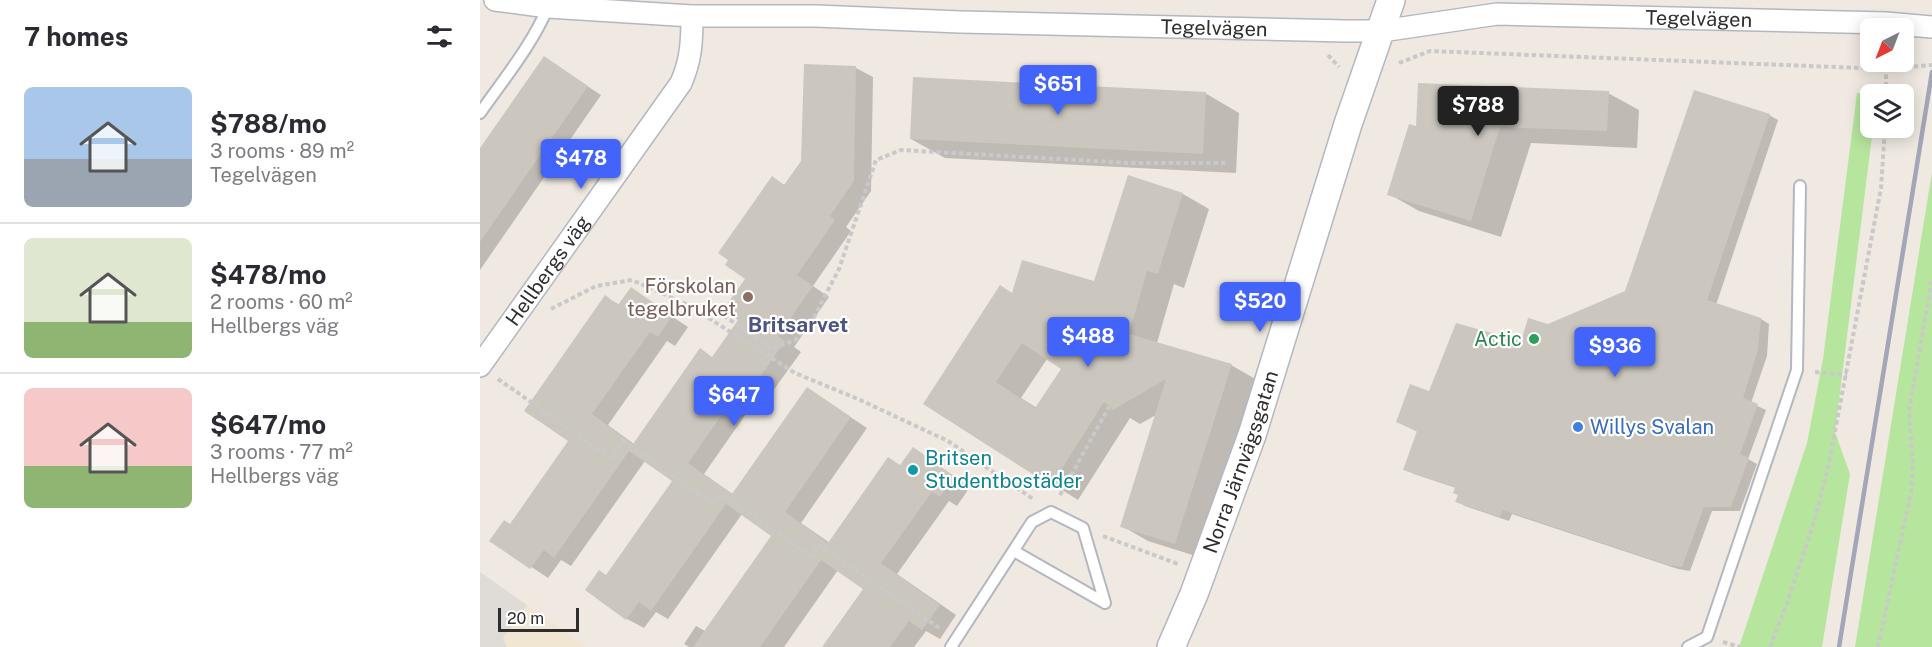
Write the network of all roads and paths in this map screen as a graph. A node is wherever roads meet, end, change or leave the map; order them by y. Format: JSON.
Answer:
{"nodes":[{"id":1,"x":495,"y":0,"type":"edge"},
{"id":2,"x":1391,"y":0,"type":"edge"},
{"id":3,"x":548,"y":7,"type":"junction"},
{"id":4,"x":692,"y":16,"type":"junction"},
{"id":5,"x":1932,"y":27,"type":"edge"},
{"id":6,"x":1382,"y":31,"type":"junction"},
{"id":7,"x":1430,"y":51,"type":"dead end"},
{"id":8,"x":1932,"y":65,"type":"edge"},
{"id":9,"x":1914,"y":67,"type":"edge"},
{"id":10,"x":1860,"y":68,"type":"edge"},
{"id":11,"x":480,"y":113,"type":"edge"},
{"id":12,"x":1884,"y":138,"type":"edge"},
{"id":13,"x":1225,"y":163,"type":"dead end"},
{"id":14,"x":1800,"y":186,"type":"dead end"},
{"id":15,"x":1932,"y":280,"type":"edge"},
{"id":16,"x":530,"y":295,"type":"junction"},
{"id":17,"x":708,"y":318,"type":"junction"},
{"id":18,"x":480,"y":366,"type":"edge"},
{"id":19,"x":1797,"y":370,"type":"junction"},
{"id":20,"x":1847,"y":375,"type":"junction"},
{"id":21,"x":518,"y":393,"type":"dead end"},
{"id":22,"x":1109,"y":407,"type":"dead end"},
{"id":23,"x":1051,"y":512,"type":"junction"},
{"id":24,"x":1083,"y":528,"type":"junction"},
{"id":25,"x":1014,"y":551,"type":"junction"},
{"id":26,"x":1201,"y":574,"type":"junction"},
{"id":27,"x":929,"y":621,"type":"dead end"},
{"id":28,"x":951,"y":647,"type":"edge"},
{"id":29,"x":1172,"y":647,"type":"edge"},
{"id":30,"x":1688,"y":647,"type":"edge"},
{"id":31,"x":1770,"y":647,"type":"edge"},
{"id":32,"x":1878,"y":647,"type":"edge"}],
"edges":[{"from":1,"to":3,"type":"street","name":"Tegelvägen"},
{"from":2,"to":6,"type":"street","name":"Norra Järnvägsgatan"},
{"from":3,"to":4,"type":"street","name":"Tegelvägen"},
{"from":3,"to":11,"type":"lane"},
{"from":4,"to":6,"type":"street","name":"Tegelvägen"},
{"from":4,"to":16,"type":"street","name":"Hellbergs väg"},
{"from":5,"to":6,"type":"street","name":"Tegelvägen"},
{"from":6,"to":26,"type":"street","name":"Norra Järnvägsgatan"},
{"from":7,"to":10,"type":"path"},
{"from":8,"to":9,"type":"path"},
{"from":12,"to":20,"type":"path"},
{"from":13,"to":17,"type":"path"},
{"from":14,"to":19,"type":"lane"},
{"from":15,"to":32,"type":"path"},
{"from":16,"to":17,"type":"path"},
{"from":16,"to":18,"type":"street","name":"Hellbergs väg"},
{"from":17,"to":23,"type":"path"},
{"from":19,"to":20,"type":"path"},
{"from":19,"to":30,"type":"lane"},
{"from":20,"to":31,"type":"path"},
{"from":21,"to":27,"type":"path"},
{"from":22,"to":23,"type":"path"},
{"from":23,"to":24,"type":"lane"},
{"from":23,"to":25,"type":"lane"},
{"from":24,"to":25,"type":"lane"},
{"from":24,"to":26,"type":"path"},
{"from":25,"to":28,"type":"lane"},
{"from":26,"to":29,"type":"street","name":"Norra Järnvägsgatan"}]}
